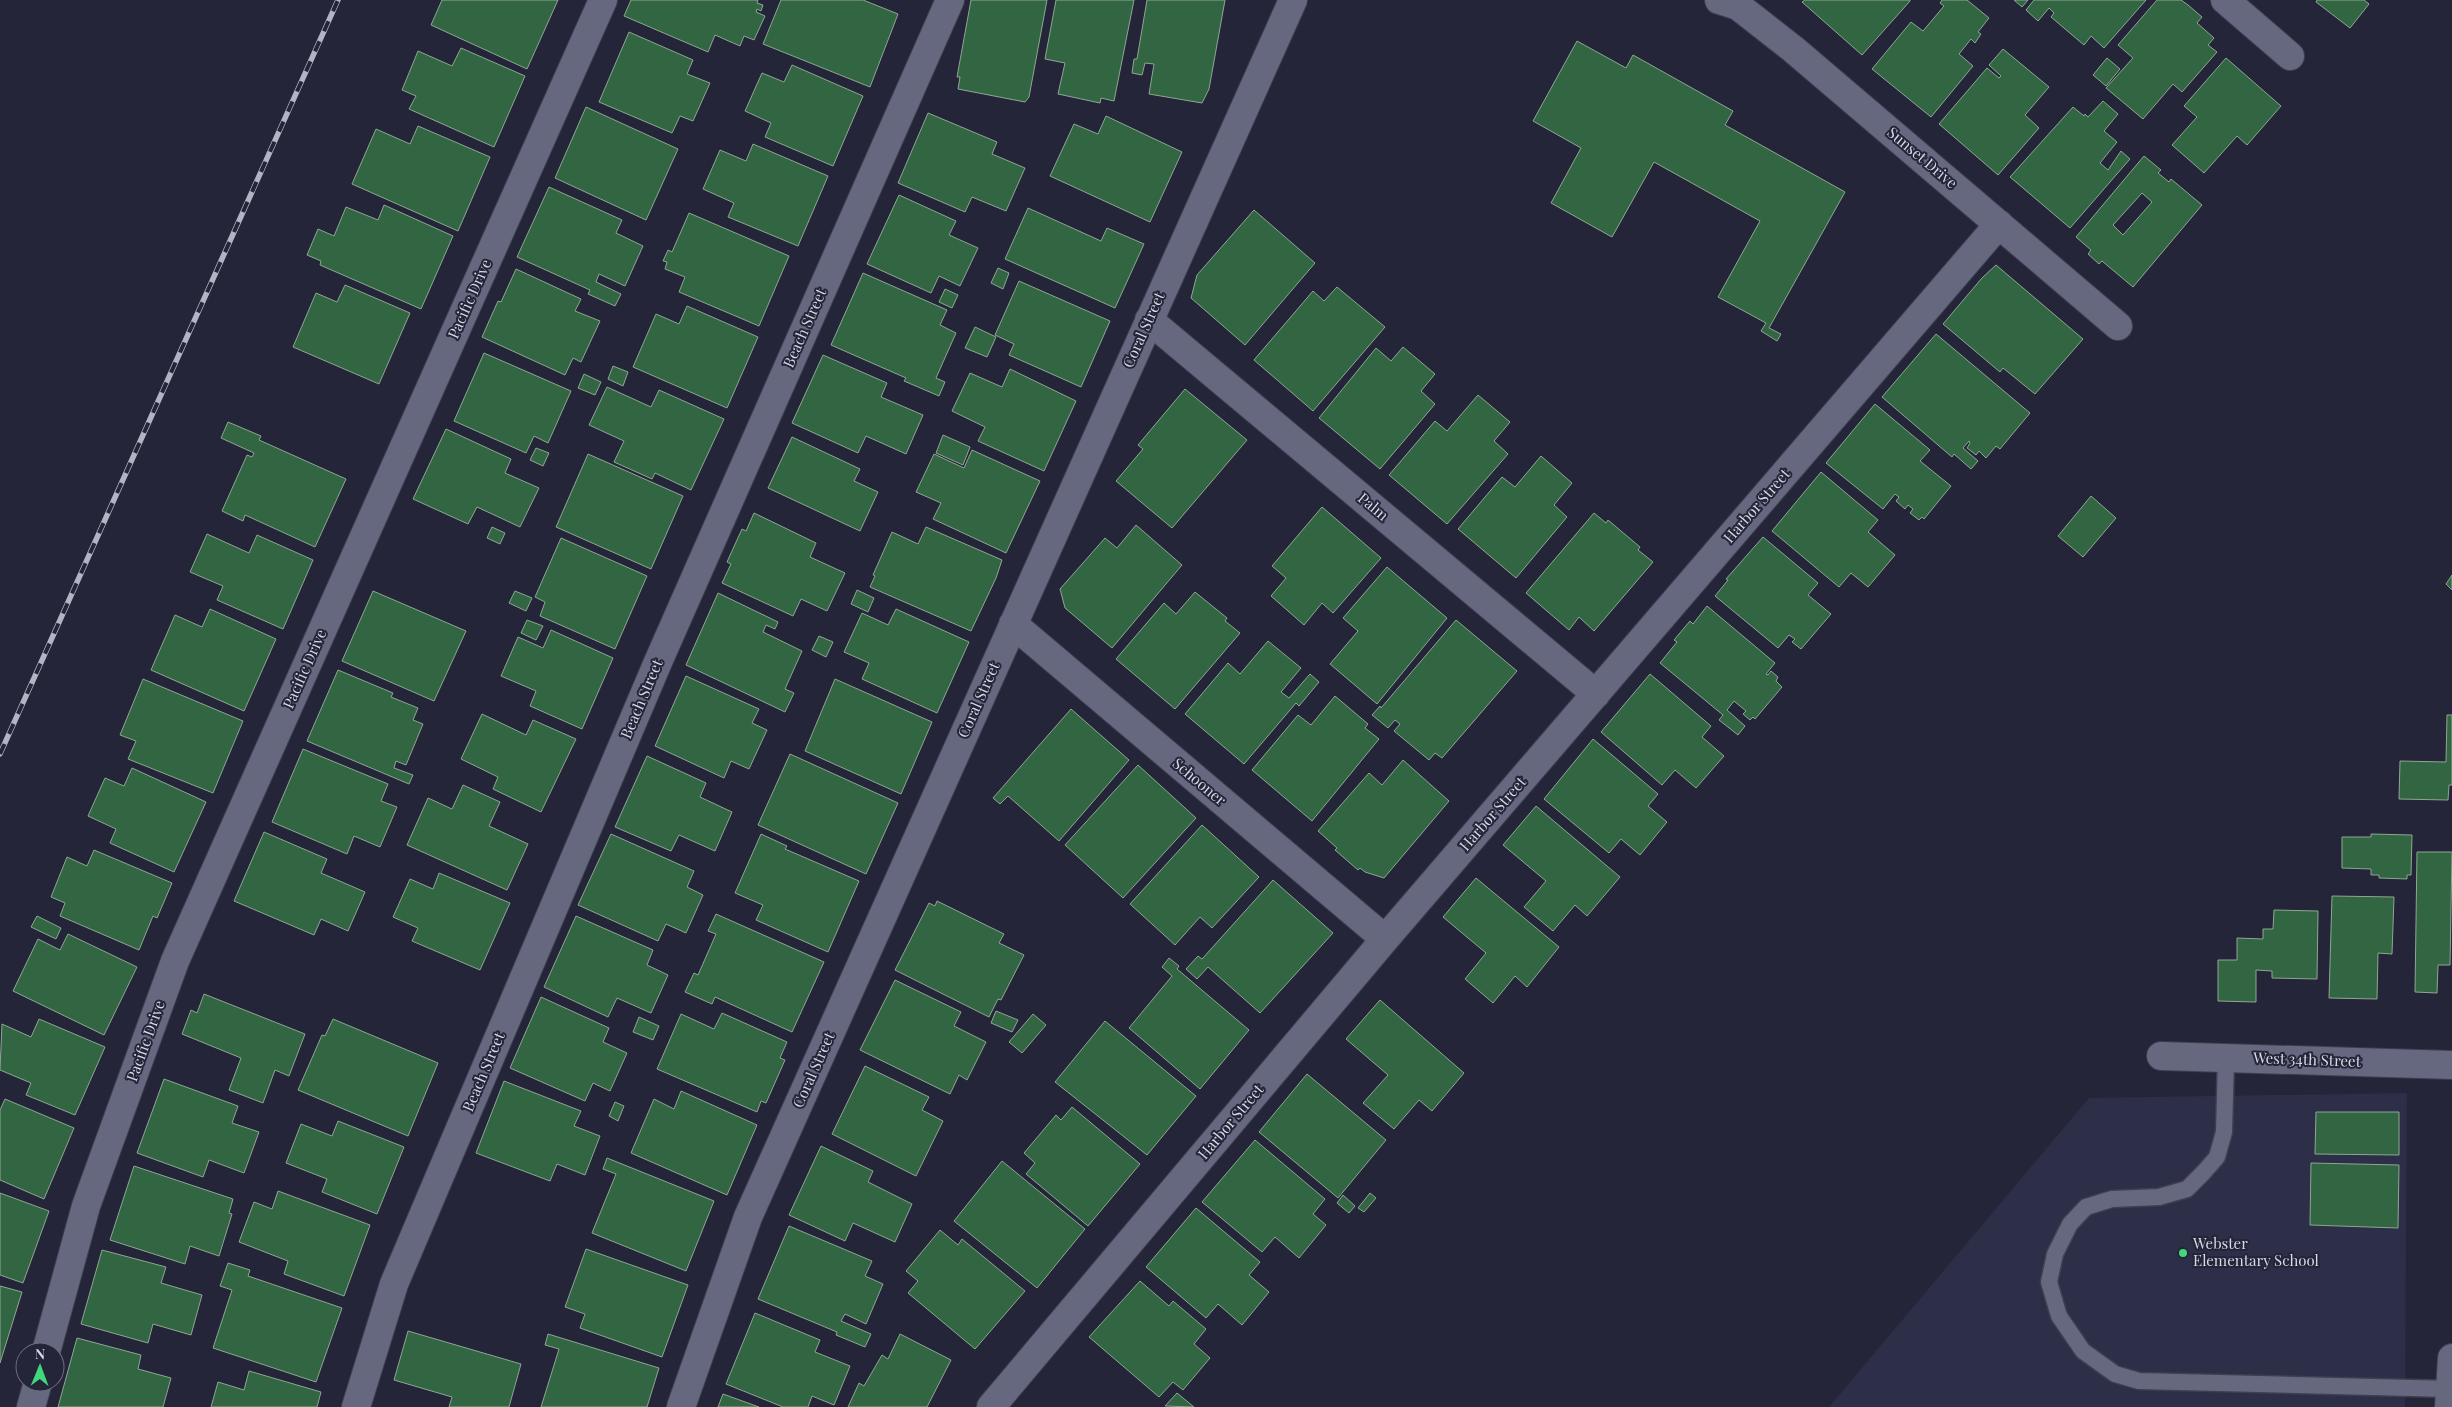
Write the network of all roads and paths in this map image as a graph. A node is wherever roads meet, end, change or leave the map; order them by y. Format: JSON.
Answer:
{"nodes":[{"id":1,"x":604,"y":0,"type":"edge"},
{"id":2,"x":950,"y":0,"type":"edge"},
{"id":3,"x":1293,"y":0,"type":"edge"},
{"id":4,"x":2225,"y":0,"type":"edge"},
{"id":5,"x":1734,"y":2,"type":"edge"},
{"id":6,"x":2290,"y":56,"type":"dead end"},
{"id":7,"x":1999,"y":224,"type":"junction"},
{"id":8,"x":1149,"y":320,"type":"junction"},
{"id":9,"x":2118,"y":326,"type":"dead end"},
{"id":10,"x":1013,"y":624,"type":"junction"},
{"id":11,"x":1596,"y":694,"type":"junction"},
{"id":12,"x":1385,"y":939,"type":"junction"},
{"id":13,"x":2161,"y":1056,"type":"dead end"},
{"id":14,"x":2226,"y":1058,"type":"junction"},
{"id":15,"x":2452,"y":1065,"type":"edge"},
{"id":16,"x":49,"y":1342,"type":"edge"},
{"id":17,"x":2452,"y":1358,"type":"edge"},
{"id":18,"x":35,"y":1392,"type":"edge"},
{"id":19,"x":2450,"y":1398,"type":"edge"},
{"id":20,"x":31,"y":1407,"type":"edge"},
{"id":21,"x":356,"y":1407,"type":"edge"},
{"id":22,"x":682,"y":1407,"type":"edge"},
{"id":23,"x":991,"y":1407,"type":"edge"}],
"edges":[{"from":1,"to":16,"type":"street","name":"Pacific Drive"},
{"from":2,"to":21,"type":"street","name":"Beach Street"},
{"from":3,"to":8,"type":"street","name":"Coral Street"},
{"from":4,"to":6,"type":"street"},
{"from":5,"to":7,"type":"street","name":"Sunset Drive"},
{"from":7,"to":9,"type":"street","name":"Sunset Drive"},
{"from":7,"to":11,"type":"street","name":"Harbor Street"},
{"from":8,"to":10,"type":"street","name":"Coral Street"},
{"from":8,"to":11,"type":"street","name":"Palm"},
{"from":10,"to":12,"type":"street","name":"Schooner"},
{"from":10,"to":22,"type":"street","name":"Coral Street"},
{"from":11,"to":12,"type":"street","name":"Harbor Street"},
{"from":12,"to":23,"type":"street","name":"Harbor Street"},
{"from":13,"to":14,"type":"street","name":"West 34th Street"},
{"from":14,"to":15,"type":"street","name":"West 34th Street"},
{"from":14,"to":19,"type":"lane"},
{"from":17,"to":19,"type":"street"},
{"from":18,"to":20,"type":"street"}]}
